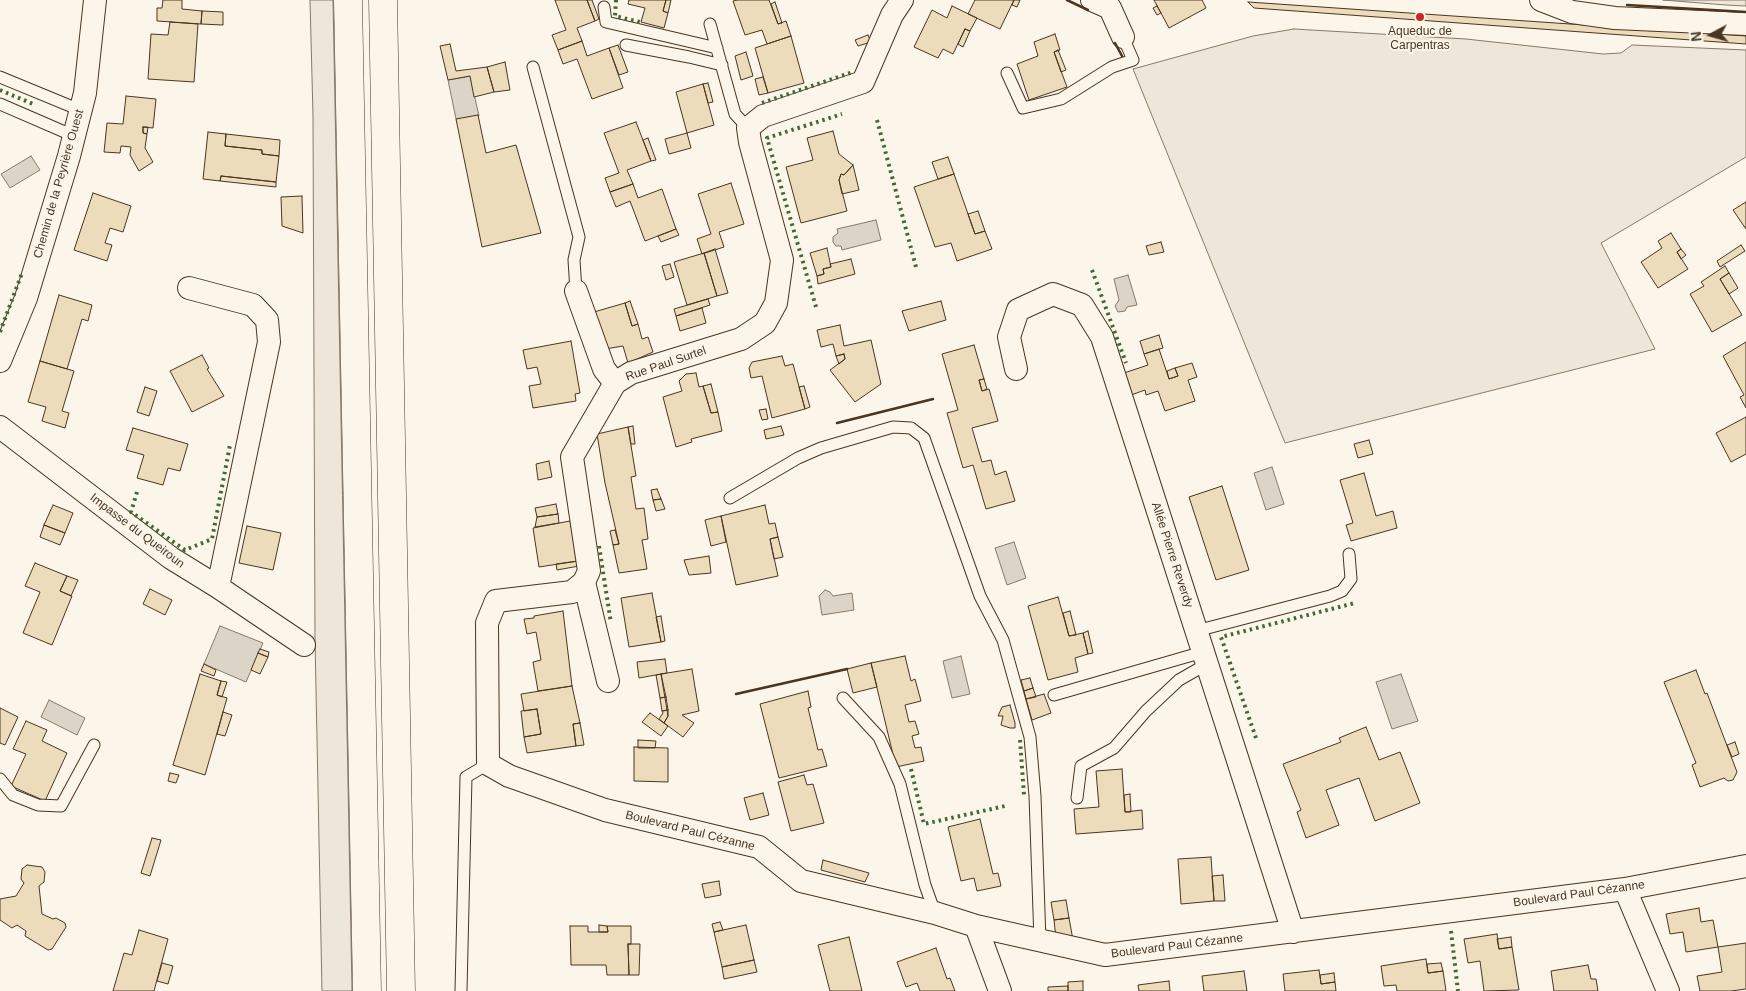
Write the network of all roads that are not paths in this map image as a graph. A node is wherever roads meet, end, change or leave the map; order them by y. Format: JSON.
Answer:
{"nodes":[{"id":1,"x":94,"y":0,"type":"edge"},
{"id":2,"x":348,"y":0,"type":"edge"},
{"id":3,"x":383,"y":0,"type":"edge"},
{"id":4,"x":902,"y":0,"type":"edge"},
{"id":5,"x":1092,"y":0,"type":"edge"},
{"id":6,"x":1541,"y":0,"type":"edge"},
{"id":7,"x":604,"y":7,"type":"dead end"},
{"id":8,"x":710,"y":24,"type":"dead end"},
{"id":9,"x":1746,"y":24,"type":"edge"},
{"id":10,"x":1123,"y":37,"type":"joint"},
{"id":11,"x":626,"y":45,"type":"dead end"},
{"id":12,"x":717,"y":48,"type":"junction"},
{"id":13,"x":722,"y":65,"type":"junction"},
{"id":14,"x":533,"y":67,"type":"dead end"},
{"id":15,"x":1007,"y":73,"type":"dead end"},
{"id":16,"x":0,"y":77,"type":"edge"},
{"id":17,"x":0,"y":104,"type":"edge"},
{"id":18,"x":80,"y":110,"type":"junction"},
{"id":19,"x":748,"y":128,"type":"junction"},
{"id":20,"x":74,"y":136,"type":"junction"},
{"id":21,"x":189,"y":288,"type":"dead end"},
{"id":22,"x":576,"y":291,"type":"joint"},
{"id":23,"x":0,"y":362,"type":"edge"},
{"id":24,"x":1016,"y":369,"type":"dead end"},
{"id":25,"x":614,"y":383,"type":"junction"},
{"id":26,"x":0,"y":427,"type":"edge"},
{"id":27,"x":730,"y":498,"type":"dead end"},
{"id":28,"x":1350,"y":554,"type":"dead end"},
{"id":29,"x":584,"y":582,"type":"junction"},
{"id":30,"x":218,"y":587,"type":"junction"},
{"id":31,"x":1196,"y":631,"type":"junction"},
{"id":32,"x":304,"y":645,"type":"dead end"},
{"id":33,"x":1205,"y":658,"type":"junction"},
{"id":34,"x":608,"y":681,"type":"dead end"},
{"id":35,"x":1054,"y":696,"type":"dead end"},
{"id":36,"x":843,"y":698,"type":"dead end"},
{"id":37,"x":94,"y":745,"type":"dead end"},
{"id":38,"x":488,"y":764,"type":"junction"},
{"id":39,"x":0,"y":778,"type":"edge"},
{"id":40,"x":1076,"y":798,"type":"dead end"},
{"id":41,"x":1746,"y":866,"type":"edge"},
{"id":42,"x":1624,"y":889,"type":"junction"},
{"id":43,"x":934,"y":913,"type":"junction"},
{"id":44,"x":976,"y":926,"type":"junction"},
{"id":45,"x":1293,"y":932,"type":"junction"},
{"id":46,"x":1040,"y":941,"type":"junction"},
{"id":47,"x":367,"y":991,"type":"edge"},
{"id":48,"x":401,"y":991,"type":"edge"},
{"id":49,"x":461,"y":991,"type":"edge"},
{"id":50,"x":1000,"y":991,"type":"edge"},
{"id":51,"x":1668,"y":991,"type":"edge"}],
"edges":[{"from":1,"to":18,"type":"street","name":"Chemin de la Peyrière Ouest"},
{"from":2,"to":47,"type":"main road"},
{"from":3,"to":48,"type":"main road"},
{"from":4,"to":19,"type":"street"},
{"from":5,"to":10,"type":"street"},
{"from":6,"to":9,"type":"street"},
{"from":7,"to":12,"type":"lane"},
{"from":8,"to":12,"type":"lane"},
{"from":10,"to":15,"type":"lane"},
{"from":11,"to":13,"type":"lane"},
{"from":12,"to":13,"type":"lane"},
{"from":13,"to":19,"type":"lane"},
{"from":14,"to":22,"type":"lane"},
{"from":16,"to":18,"type":"lane"},
{"from":17,"to":20,"type":"lane"},
{"from":18,"to":20,"type":"street","name":"Chemin de la Peyrière Ouest"},
{"from":19,"to":25,"type":"street","name":"Rue Paul Surtel"},
{"from":20,"to":23,"type":"street","name":"Chemin de la Peyrière Ouest"},
{"from":21,"to":30,"type":"street"},
{"from":22,"to":25,"type":"street"},
{"from":24,"to":31,"type":"street","name":"Allée Pierre Reverdy"},
{"from":25,"to":29,"type":"street","name":"Rue Paul Surtel"},
{"from":26,"to":30,"type":"street","name":"Impasse du Queiroun"},
{"from":27,"to":46,"type":"lane"},
{"from":28,"to":31,"type":"lane"},
{"from":29,"to":34,"type":"street"},
{"from":29,"to":38,"type":"street"},
{"from":30,"to":32,"type":"street","name":"Impasse du Queiroun"},
{"from":31,"to":33,"type":"street","name":"Allée Pierre Reverdy"},
{"from":33,"to":35,"type":"lane"},
{"from":33,"to":40,"type":"lane"},
{"from":33,"to":45,"type":"street","name":"Allée Pierre Reverdy"},
{"from":36,"to":43,"type":"lane"},
{"from":37,"to":39,"type":"lane"},
{"from":38,"to":43,"type":"street","name":"Boulevard Paul Cézanne"},
{"from":38,"to":49,"type":"lane"},
{"from":41,"to":42,"type":"street","name":"Boulevard Paul Cézanne"},
{"from":42,"to":45,"type":"street","name":"Boulevard Paul Cézanne"},
{"from":42,"to":51,"type":"street"},
{"from":43,"to":44,"type":"street","name":"Boulevard Paul Cézanne"},
{"from":44,"to":46,"type":"street","name":"Boulevard Paul Cézanne"},
{"from":44,"to":50,"type":"street"},
{"from":45,"to":46,"type":"street","name":"Boulevard Paul Cézanne"}]}
